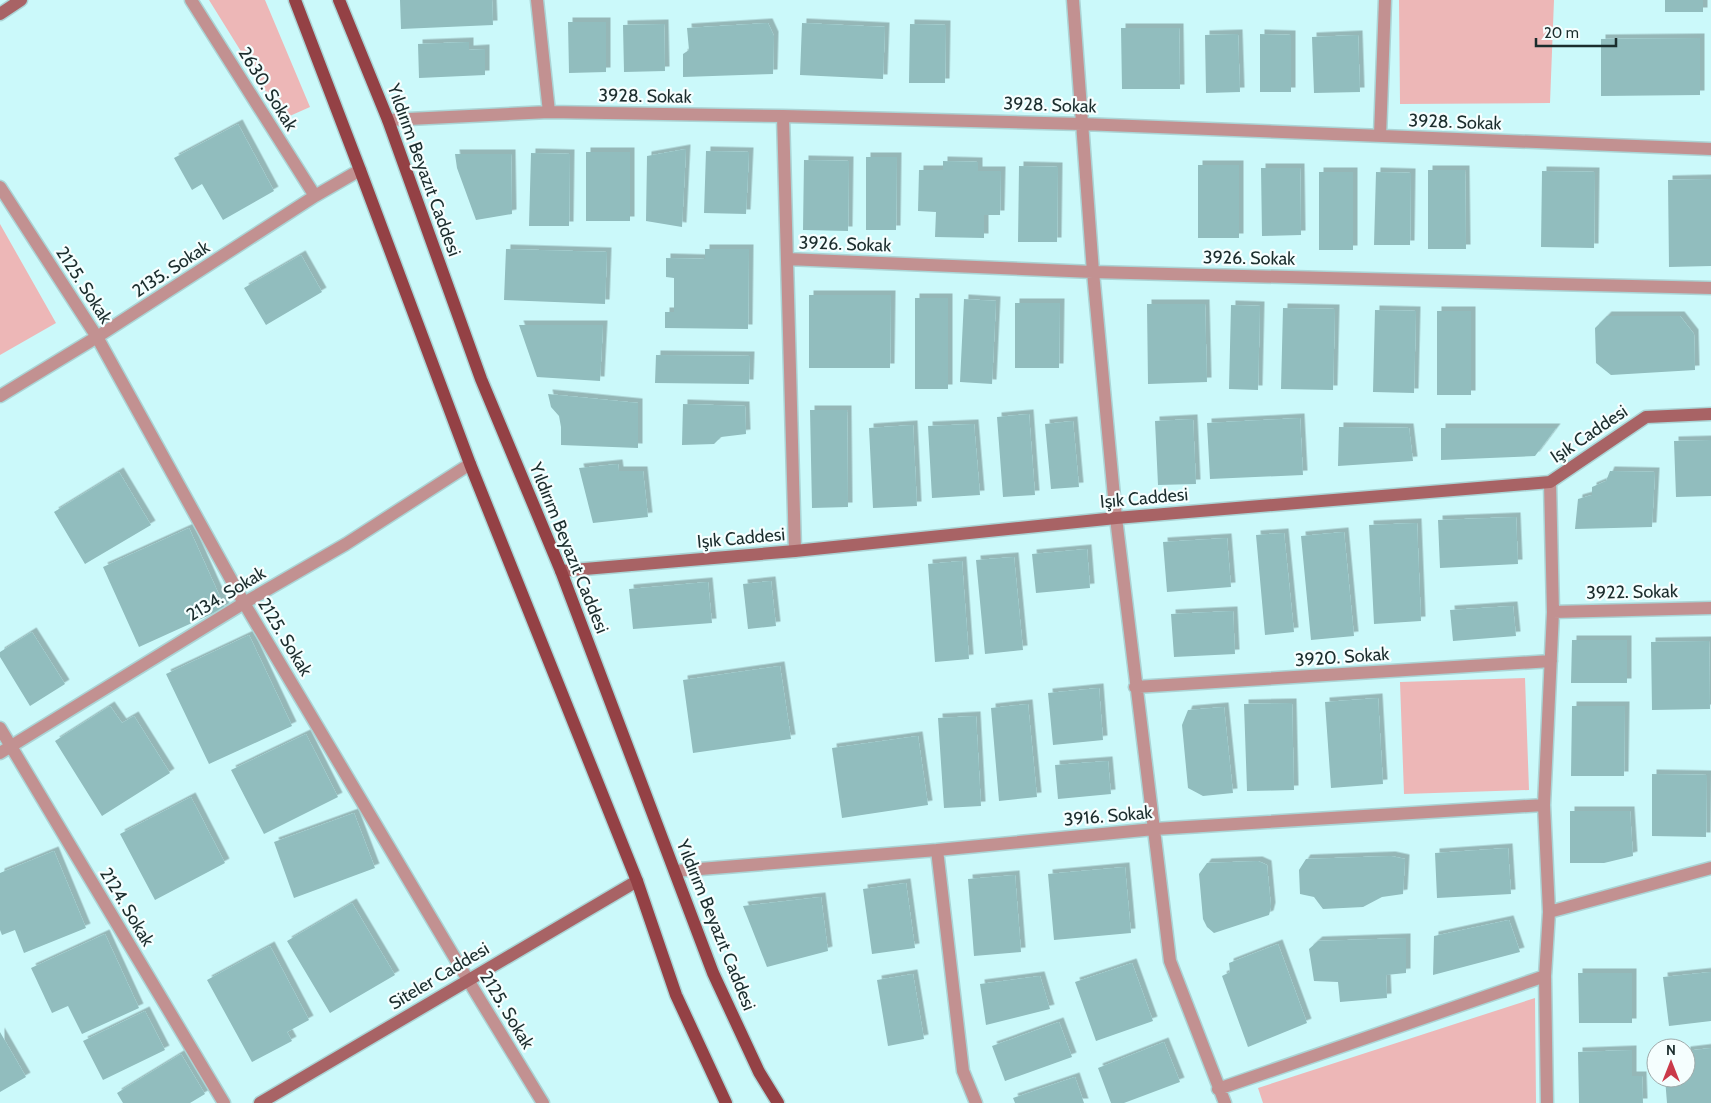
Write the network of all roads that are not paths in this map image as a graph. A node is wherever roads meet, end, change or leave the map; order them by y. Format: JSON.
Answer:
{"nodes":[{"id":1,"x":21,"y":0,"type":"edge"},
{"id":2,"x":191,"y":0,"type":"edge"},
{"id":3,"x":295,"y":0,"type":"edge"},
{"id":4,"x":339,"y":0,"type":"edge"},
{"id":5,"x":538,"y":0,"type":"edge"},
{"id":6,"x":1073,"y":0,"type":"edge"},
{"id":7,"x":1385,"y":0,"type":"edge"},
{"id":8,"x":0,"y":14,"type":"edge"},
{"id":9,"x":549,"y":112,"type":"junction"},
{"id":10,"x":783,"y":116,"type":"junction"},
{"id":11,"x":388,"y":120,"type":"junction"},
{"id":12,"x":1082,"y":124,"type":"junction"},
{"id":13,"x":1380,"y":136,"type":"junction"},
{"id":14,"x":1711,"y":149,"type":"edge"},
{"id":15,"x":360,"y":170,"type":"junction"},
{"id":16,"x":0,"y":187,"type":"edge"},
{"id":17,"x":315,"y":196,"type":"junction"},
{"id":18,"x":787,"y":259,"type":"junction"},
{"id":19,"x":1093,"y":272,"type":"junction"},
{"id":20,"x":1711,"y":288,"type":"edge"},
{"id":21,"x":97,"y":337,"type":"junction"},
{"id":22,"x":0,"y":396,"type":"edge"},
{"id":23,"x":1711,"y":414,"type":"edge"},
{"id":24,"x":470,"y":464,"type":"junction"},
{"id":25,"x":1550,"y":482,"type":"junction"},
{"id":26,"x":1116,"y":518,"type":"junction"},
{"id":27,"x":794,"y":551,"type":"junction"},
{"id":28,"x":561,"y":571,"type":"junction"},
{"id":29,"x":244,"y":603,"type":"junction"},
{"id":30,"x":1711,"y":608,"type":"edge"},
{"id":31,"x":1553,"y":612,"type":"junction"},
{"id":32,"x":1551,"y":661,"type":"junction"},
{"id":33,"x":1135,"y":687,"type":"junction"},
{"id":34,"x":0,"y":728,"type":"edge"},
{"id":35,"x":5,"y":749,"type":"edge"},
{"id":36,"x":1544,"y":805,"type":"junction"},
{"id":37,"x":1154,"y":829,"type":"junction"},
{"id":38,"x":937,"y":850,"type":"junction"},
{"id":39,"x":1711,"y":868,"type":"edge"},
{"id":40,"x":675,"y":871,"type":"junction"},
{"id":41,"x":637,"y":881,"type":"junction"},
{"id":42,"x":1549,"y":912,"type":"junction"},
{"id":43,"x":1546,"y":976,"type":"junction"},
{"id":44,"x":468,"y":980,"type":"junction"},
{"id":45,"x":1218,"y":1088,"type":"junction"},
{"id":46,"x":224,"y":1103,"type":"edge"},
{"id":47,"x":260,"y":1103,"type":"edge"},
{"id":48,"x":543,"y":1103,"type":"edge"},
{"id":49,"x":726,"y":1103,"type":"edge"},
{"id":50,"x":778,"y":1103,"type":"edge"},
{"id":51,"x":976,"y":1103,"type":"edge"},
{"id":52,"x":1224,"y":1103,"type":"edge"},
{"id":53,"x":1547,"y":1103,"type":"edge"}],
"edges":[{"from":1,"to":8,"type":"street"},
{"from":2,"to":17,"type":"street","name":"2630. Sokak"},
{"from":3,"to":15,"type":"main road"},
{"from":4,"to":11,"type":"main road","name":"Yıldırım Beyazıt Caddesi"},
{"from":5,"to":9,"type":"street"},
{"from":6,"to":12,"type":"street"},
{"from":7,"to":13,"type":"street"},
{"from":9,"to":10,"type":"street","name":"3928. Sokak"},
{"from":9,"to":11,"type":"street","name":"3928. Sokak"},
{"from":10,"to":12,"type":"street","name":"3928. Sokak"},
{"from":10,"to":18,"type":"street"},
{"from":11,"to":28,"type":"main road","name":"Yıldırım Beyazıt Caddesi"},
{"from":12,"to":13,"type":"street","name":"3928. Sokak"},
{"from":12,"to":19,"type":"street"},
{"from":13,"to":14,"type":"street","name":"3928. Sokak"},
{"from":15,"to":17,"type":"street","name":"2135. Sokak"},
{"from":15,"to":24,"type":"main road"},
{"from":16,"to":21,"type":"street","name":"2125. Sokak"},
{"from":17,"to":21,"type":"street","name":"2135. Sokak"},
{"from":18,"to":19,"type":"street","name":"3926. Sokak"},
{"from":18,"to":27,"type":"street"},
{"from":19,"to":20,"type":"street","name":"3926. Sokak"},
{"from":19,"to":26,"type":"street"},
{"from":21,"to":22,"type":"street","name":"2135. Sokak"},
{"from":21,"to":29,"type":"street","name":"2125. Sokak"},
{"from":23,"to":25,"type":"street","name":"Işık Caddesi"},
{"from":24,"to":29,"type":"street","name":"2134. Sokak"},
{"from":24,"to":41,"type":"main road"},
{"from":25,"to":26,"type":"street","name":"Işık Caddesi"},
{"from":25,"to":31,"type":"street"},
{"from":26,"to":27,"type":"street","name":"Işık Caddesi"},
{"from":26,"to":33,"type":"street"},
{"from":27,"to":28,"type":"street","name":"Işık Caddesi"},
{"from":28,"to":40,"type":"main road","name":"Yıldırım Beyazıt Caddesi"},
{"from":29,"to":35,"type":"street","name":"2134. Sokak"},
{"from":29,"to":44,"type":"street","name":"2125. Sokak"},
{"from":30,"to":31,"type":"street","name":"3922. Sokak"},
{"from":31,"to":32,"type":"street"},
{"from":32,"to":33,"type":"street","name":"3920. Sokak"},
{"from":32,"to":36,"type":"street"},
{"from":33,"to":37,"type":"street"},
{"from":34,"to":35,"type":"street","name":"2124. Sokak"},
{"from":35,"to":46,"type":"street","name":"2124. Sokak"},
{"from":36,"to":37,"type":"street","name":"3916. Sokak"},
{"from":36,"to":42,"type":"street"},
{"from":37,"to":38,"type":"street","name":"3916. Sokak"},
{"from":37,"to":45,"type":"street"},
{"from":38,"to":40,"type":"street","name":"3916. Sokak"},
{"from":38,"to":51,"type":"street"},
{"from":39,"to":42,"type":"street"},
{"from":40,"to":50,"type":"main road","name":"Yıldırım Beyazıt Caddesi"},
{"from":41,"to":44,"type":"street","name":"Siteler Caddesi"},
{"from":41,"to":49,"type":"main road"},
{"from":42,"to":43,"type":"street"},
{"from":43,"to":45,"type":"street"},
{"from":43,"to":53,"type":"street"},
{"from":44,"to":47,"type":"street","name":"Siteler Caddesi"},
{"from":44,"to":48,"type":"street","name":"2125. Sokak"},
{"from":45,"to":52,"type":"street"}]}
